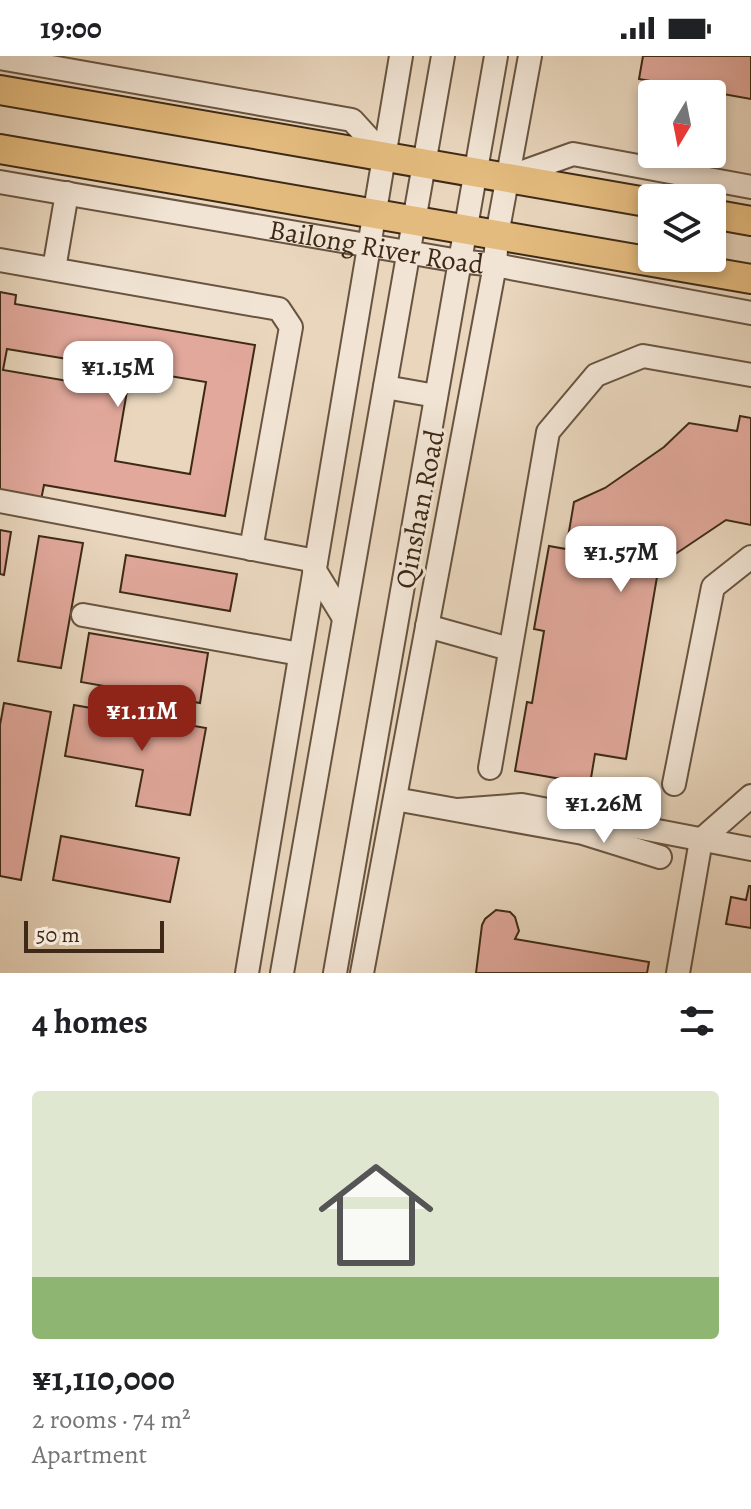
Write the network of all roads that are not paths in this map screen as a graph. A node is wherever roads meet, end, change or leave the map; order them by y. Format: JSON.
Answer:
{"nodes":[{"id":1,"x":401,"y":56,"type":"edge"},
{"id":2,"x":443,"y":56,"type":"edge"},
{"id":3,"x":496,"y":56,"type":"edge"},
{"id":4,"x":530,"y":56,"type":"edge"},
{"id":5,"x":0,"y":58,"type":"edge"},
{"id":6,"x":98,"y":65,"type":"edge"},
{"id":7,"x":0,"y":90,"type":"edge"},
{"id":8,"x":222,"y":97,"type":"junction"},
{"id":9,"x":268,"y":136,"type":"junction"},
{"id":10,"x":0,"y":149,"type":"edge"},
{"id":11,"x":384,"y":155,"type":"junction"},
{"id":12,"x":424,"y":162,"type":"junction"},
{"id":13,"x":475,"y":171,"type":"junction"},
{"id":14,"x":509,"y":177,"type":"junction"},
{"id":15,"x":0,"y":182,"type":"edge"},
{"id":16,"x":210,"y":185,"type":"junction"},
{"id":17,"x":751,"y":187,"type":"edge"},
{"id":18,"x":67,"y":193,"type":"junction"},
{"id":19,"x":638,"y":200,"type":"edge"},
{"id":20,"x":374,"y":213,"type":"junction"},
{"id":21,"x":726,"y":217,"type":"edge"},
{"id":22,"x":414,"y":220,"type":"junction"},
{"id":23,"x":751,"y":221,"type":"edge"},
{"id":24,"x":244,"y":224,"type":"junction"},
{"id":25,"x":465,"y":229,"type":"junction"},
{"id":26,"x":497,"y":235,"type":"junction"},
{"id":27,"x":368,"y":245,"type":"junction"},
{"id":28,"x":408,"y":252,"type":"junction"},
{"id":29,"x":0,"y":260,"type":"edge"},
{"id":30,"x":459,"y":261,"type":"junction"},
{"id":31,"x":495,"y":265,"type":"junction"},
{"id":32,"x":54,"y":269,"type":"junction"},
{"id":33,"x":751,"y":279,"type":"edge"},
{"id":34,"x":751,"y":313,"type":"edge"},
{"id":35,"x":751,"y":375,"type":"edge"},
{"id":36,"x":385,"y":387,"type":"junction"},
{"id":37,"x":436,"y":396,"type":"junction"},
{"id":38,"x":0,"y":501,"type":"edge"},
{"id":39,"x":251,"y":549,"type":"junction"},
{"id":40,"x":751,"y":557,"type":"edge"},
{"id":41,"x":315,"y":565,"type":"junction"},
{"id":42,"x":83,"y":615,"type":"dead end"},
{"id":43,"x":344,"y":618,"type":"junction"},
{"id":44,"x":427,"y":626,"type":"junction"},
{"id":45,"x":509,"y":649,"type":"junction"},
{"id":46,"x":300,"y":654,"type":"junction"},
{"id":47,"x":490,"y":768,"type":"dead end"},
{"id":48,"x":674,"y":784,"type":"dead end"},
{"id":49,"x":751,"y":796,"type":"edge"},
{"id":50,"x":395,"y":799,"type":"junction"},
{"id":51,"x":458,"y":810,"type":"junction"},
{"id":52,"x":701,"y":840,"type":"junction"},
{"id":53,"x":751,"y":849,"type":"edge"},
{"id":54,"x":660,"y":857,"type":"dead end"},
{"id":55,"x":247,"y":973,"type":"edge"},
{"id":56,"x":282,"y":973,"type":"edge"},
{"id":57,"x":335,"y":973,"type":"edge"},
{"id":58,"x":362,"y":973,"type":"edge"},
{"id":59,"x":678,"y":973,"type":"edge"}],
"edges":[{"from":1,"to":11,"type":"street"},
{"from":2,"to":12,"type":"street","name":"Qinshan Road"},
{"from":3,"to":13,"type":"street","name":"Qinshan Road"},
{"from":4,"to":14,"type":"street","name":"Qinshan Road"},
{"from":5,"to":6,"type":"street"},
{"from":6,"to":8,"type":"street"},
{"from":7,"to":9,"type":"main road"},
{"from":8,"to":9,"type":"street"},
{"from":8,"to":11,"type":"street"},
{"from":9,"to":11,"type":"main road"},
{"from":10,"to":16,"type":"main road","name":"Bailong River Road"},
{"from":11,"to":12,"type":"main road"},
{"from":11,"to":20,"type":"street"},
{"from":12,"to":13,"type":"main road"},
{"from":12,"to":22,"type":"street","name":"Qinshan Road"},
{"from":13,"to":14,"type":"main road"},
{"from":13,"to":25,"type":"street","name":"Qinshan Road"},
{"from":14,"to":17,"type":"street"},
{"from":14,"to":19,"type":"main road"},
{"from":14,"to":26,"type":"street","name":"Qinshan Road"},
{"from":15,"to":18,"type":"street","name":"Bailong River Road"},
{"from":16,"to":20,"type":"main road","name":"Bailong River Road"},
{"from":16,"to":24,"type":"street"},
{"from":18,"to":24,"type":"street","name":"Bailong River Road"},
{"from":18,"to":32,"type":"street"},
{"from":20,"to":22,"type":"main road","name":"Bailong River Road"},
{"from":20,"to":27,"type":"street"},
{"from":21,"to":23,"type":"main road"},
{"from":22,"to":25,"type":"main road","name":"Bailong River Road"},
{"from":22,"to":28,"type":"street","name":"Qinshan Road"},
{"from":24,"to":27,"type":"street","name":"Bailong River Road"},
{"from":25,"to":26,"type":"main road","name":"Bailong River Road"},
{"from":25,"to":30,"type":"street","name":"Qinshan Road"},
{"from":26,"to":31,"type":"street","name":"Qinshan Road"},
{"from":26,"to":33,"type":"main road","name":"Bailong River Road"},
{"from":27,"to":28,"type":"street","name":"Bailong River Road"},
{"from":27,"to":41,"type":"street"},
{"from":28,"to":30,"type":"street","name":"Bailong River Road"},
{"from":28,"to":36,"type":"street","name":"Qinshan Road"},
{"from":29,"to":32,"type":"street"},
{"from":30,"to":31,"type":"street","name":"Bailong River Road"},
{"from":30,"to":37,"type":"street","name":"Qinshan Road"},
{"from":31,"to":34,"type":"street","name":"Bailong River Road"},
{"from":31,"to":44,"type":"street","name":"Qinshan Road"},
{"from":32,"to":39,"type":"street"},
{"from":35,"to":45,"type":"street"},
{"from":36,"to":37,"type":"street"},
{"from":36,"to":43,"type":"street","name":"Qinshan Road"},
{"from":37,"to":57,"type":"street","name":"Qinshan Road"},
{"from":38,"to":39,"type":"street"},
{"from":39,"to":41,"type":"street"},
{"from":40,"to":48,"type":"street"},
{"from":41,"to":43,"type":"street"},
{"from":41,"to":46,"type":"street"},
{"from":42,"to":46,"type":"street"},
{"from":43,"to":56,"type":"street","name":"Qinshan Road"},
{"from":44,"to":45,"type":"street"},
{"from":44,"to":50,"type":"street","name":"Qinshan Road"},
{"from":45,"to":47,"type":"street"},
{"from":46,"to":55,"type":"street"},
{"from":49,"to":52,"type":"street"},
{"from":50,"to":51,"type":"street"},
{"from":50,"to":58,"type":"street","name":"Qinshan Road"},
{"from":51,"to":52,"type":"street"},
{"from":51,"to":54,"type":"street"},
{"from":52,"to":53,"type":"street"},
{"from":52,"to":59,"type":"street"}]}
